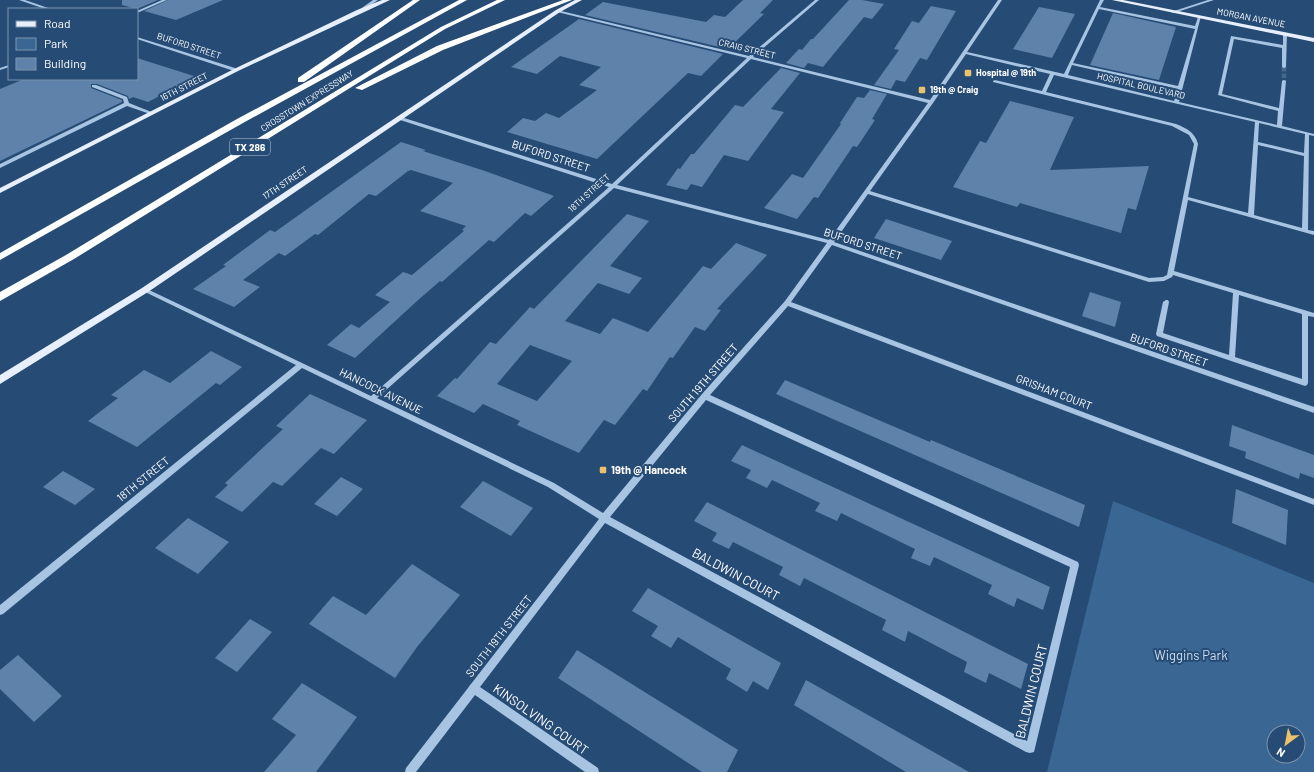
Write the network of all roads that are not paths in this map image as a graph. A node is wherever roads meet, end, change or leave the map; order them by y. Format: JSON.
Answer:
{"nodes":[{"id":1,"x":21,"y":0,"type":"edge"},
{"id":2,"x":165,"y":0,"type":"edge"},
{"id":3,"x":376,"y":0,"type":"edge"},
{"id":4,"x":387,"y":0,"type":"edge"},
{"id":5,"x":417,"y":0,"type":"edge"},
{"id":6,"x":464,"y":0,"type":"edge"},
{"id":7,"x":502,"y":0,"type":"edge"},
{"id":8,"x":569,"y":0,"type":"edge"},
{"id":9,"x":579,"y":0,"type":"edge"},
{"id":10,"x":817,"y":0,"type":"edge"},
{"id":11,"x":1000,"y":0,"type":"edge"},
{"id":12,"x":1102,"y":0,"type":"edge"},
{"id":13,"x":1115,"y":0,"type":"edge"},
{"id":14,"x":1212,"y":0,"type":"edge"},
{"id":15,"x":46,"y":8,"type":"edge"},
{"id":16,"x":1098,"y":8,"type":"junction"},
{"id":17,"x":558,"y":11,"type":"junction"},
{"id":18,"x":138,"y":12,"type":"edge"},
{"id":19,"x":359,"y":12,"type":"junction"},
{"id":20,"x":1173,"y":12,"type":"junction"},
{"id":21,"x":1200,"y":17,"type":"junction"},
{"id":22,"x":1197,"y":28,"type":"junction"},
{"id":23,"x":1285,"y":34,"type":"junction"},
{"id":24,"x":138,"y":38,"type":"edge"},
{"id":25,"x":1314,"y":40,"type":"edge"},
{"id":26,"x":1285,"y":47,"type":"junction"},
{"id":27,"x":964,"y":52,"type":"junction"},
{"id":28,"x":750,"y":58,"type":"junction"},
{"id":29,"x":1072,"y":64,"type":"junction"},
{"id":30,"x":1284,"y":67,"type":"tunnel mouth"},
{"id":31,"x":236,"y":70,"type":"junction"},
{"id":32,"x":1052,"y":73,"type":"junction"},
{"id":33,"x":1065,"y":76,"type":"junction"},
{"id":34,"x":995,"y":81,"type":"dead end"},
{"id":35,"x":1284,"y":81,"type":"tunnel mouth"},
{"id":36,"x":94,"y":86,"type":"dead end"},
{"id":37,"x":1180,"y":88,"type":"junction"},
{"id":38,"x":1044,"y":93,"type":"junction"},
{"id":39,"x":931,"y":102,"type":"junction"},
{"id":40,"x":1176,"y":102,"type":"junction"},
{"id":41,"x":127,"y":104,"type":"junction"},
{"id":42,"x":1281,"y":110,"type":"junction"},
{"id":43,"x":152,"y":113,"type":"junction"},
{"id":44,"x":399,"y":118,"type":"junction"},
{"id":45,"x":240,"y":121,"type":"junction"},
{"id":46,"x":1257,"y":122,"type":"junction"},
{"id":47,"x":290,"y":123,"type":"junction"},
{"id":48,"x":1279,"y":127,"type":"junction"},
{"id":49,"x":1306,"y":134,"type":"junction"},
{"id":50,"x":1314,"y":135,"type":"edge"},
{"id":51,"x":1256,"y":143,"type":"junction"},
{"id":52,"x":1307,"y":155,"type":"junction"},
{"id":53,"x":0,"y":166,"type":"edge"},
{"id":54,"x":613,"y":186,"type":"junction"},
{"id":55,"x":0,"y":191,"type":"edge"},
{"id":56,"x":866,"y":192,"type":"junction"},
{"id":57,"x":1185,"y":198,"type":"junction"},
{"id":58,"x":1251,"y":216,"type":"junction"},
{"id":59,"x":1305,"y":231,"type":"junction"},
{"id":60,"x":1314,"y":233,"type":"edge"},
{"id":61,"x":829,"y":242,"type":"junction"},
{"id":62,"x":0,"y":257,"type":"edge"},
{"id":63,"x":1171,"y":272,"type":"junction"},
{"id":64,"x":145,"y":290,"type":"junction"},
{"id":65,"x":1236,"y":292,"type":"junction"},
{"id":66,"x":0,"y":297,"type":"edge"},
{"id":67,"x":787,"y":302,"type":"junction"},
{"id":68,"x":1166,"y":302,"type":"dead end"},
{"id":69,"x":1305,"y":313,"type":"junction"},
{"id":70,"x":1314,"y":315,"type":"edge"},
{"id":71,"x":1232,"y":359,"type":"junction"},
{"id":72,"x":301,"y":365,"type":"junction"},
{"id":73,"x":0,"y":380,"type":"edge"},
{"id":74,"x":705,"y":396,"type":"junction"},
{"id":75,"x":372,"y":399,"type":"junction"},
{"id":76,"x":1314,"y":410,"type":"edge"},
{"id":77,"x":1314,"y":502,"type":"edge"},
{"id":78,"x":604,"y":518,"type":"junction"},
{"id":79,"x":0,"y":611,"type":"edge"},
{"id":80,"x":473,"y":688,"type":"junction"},
{"id":81,"x":410,"y":772,"type":"edge"},
{"id":82,"x":594,"y":772,"type":"edge"}],
"edges":[{"from":1,"to":15,"type":"street"},
{"from":2,"to":18,"type":"street"},
{"from":3,"to":19,"type":"street","name":"16TH STREET"},
{"from":4,"to":19,"type":"main road"},
{"from":5,"to":45,"type":"highway"},
{"from":6,"to":45,"type":"highway","name":"CROSSTOWN EXPRESSWAY","number":"TX 286"},
{"from":7,"to":47,"type":"highway","name":"CROSSTOWN EXPRESSWAY","number":"TX 286"},
{"from":8,"to":47,"type":"highway"},
{"from":9,"to":17,"type":"main road","name":"17TH STREET"},
{"from":10,"to":28,"type":"street","name":"18TH STREET"},
{"from":11,"to":27,"type":"street","name":"SOUTH 19TH STREET"},
{"from":12,"to":16,"type":"street"},
{"from":13,"to":20,"type":"main road","name":"MORGAN AVENUE"},
{"from":14,"to":20,"type":"street"},
{"from":16,"to":22,"type":"street"},
{"from":16,"to":29,"type":"street"},
{"from":17,"to":28,"type":"street","name":"CRAIG STREET"},
{"from":17,"to":44,"type":"main road","name":"17TH STREET"},
{"from":19,"to":31,"type":"main road","name":"16TH STREET"},
{"from":20,"to":21,"type":"main road","name":"MORGAN AVENUE"},
{"from":21,"to":22,"type":"street"},
{"from":21,"to":23,"type":"main road","name":"MORGAN AVENUE"},
{"from":22,"to":37,"type":"street"},
{"from":23,"to":25,"type":"main road","name":"MORGAN AVENUE"},
{"from":23,"to":26,"type":"street"},
{"from":24,"to":31,"type":"street","name":"BUFORD STREET"},
{"from":26,"to":30,"type":"street"},
{"from":26,"to":42,"type":"street"},
{"from":27,"to":32,"type":"street","name":"HOSPITAL BOULEVARD"},
{"from":27,"to":39,"type":"street","name":"SOUTH 19TH STREET"},
{"from":28,"to":39,"type":"street","name":"CRAIG STREET"},
{"from":28,"to":54,"type":"street","name":"18TH STREET"},
{"from":29,"to":33,"type":"street"},
{"from":29,"to":37,"type":"street"},
{"from":31,"to":43,"type":"main road","name":"16TH STREET"},
{"from":32,"to":33,"type":"street","name":"HOSPITAL BOULEVARD"},
{"from":32,"to":38,"type":"street"},
{"from":33,"to":40,"type":"street","name":"HOSPITAL BOULEVARD"},
{"from":34,"to":38,"type":"street"},
{"from":35,"to":42,"type":"street"},
{"from":36,"to":41,"type":"street"},
{"from":37,"to":40,"type":"street"},
{"from":38,"to":57,"type":"street"},
{"from":39,"to":56,"type":"street","name":"SOUTH 19TH STREET"},
{"from":40,"to":46,"type":"street","name":"HOSPITAL BOULEVARD"},
{"from":41,"to":43,"type":"street"},
{"from":41,"to":53,"type":"street"},
{"from":42,"to":48,"type":"street"},
{"from":43,"to":55,"type":"main road","name":"16TH STREET"},
{"from":44,"to":54,"type":"street","name":"BUFORD STREET"},
{"from":44,"to":64,"type":"main road","name":"17TH STREET"},
{"from":45,"to":62,"type":"highway","name":"CROSSTOWN EXPRESSWAY","number":"TX 286"},
{"from":46,"to":48,"type":"street","name":"HOSPITAL BOULEVARD"},
{"from":46,"to":51,"type":"street"},
{"from":47,"to":66,"type":"highway","name":"CROSSTOWN EXPRESSWAY","number":"TX 286"},
{"from":48,"to":49,"type":"street","name":"HOSPITAL BOULEVARD"},
{"from":49,"to":50,"type":"street","name":"HOSPITAL BOULEVARD"},
{"from":49,"to":52,"type":"street"},
{"from":51,"to":52,"type":"street"},
{"from":51,"to":58,"type":"street"},
{"from":52,"to":59,"type":"street"},
{"from":54,"to":61,"type":"street","name":"BUFORD STREET"},
{"from":54,"to":75,"type":"street","name":"18TH STREET"},
{"from":56,"to":61,"type":"street","name":"SOUTH 19TH STREET"},
{"from":56,"to":63,"type":"street"},
{"from":57,"to":58,"type":"street"},
{"from":57,"to":63,"type":"street"},
{"from":58,"to":59,"type":"street"},
{"from":59,"to":60,"type":"street"},
{"from":61,"to":67,"type":"street","name":"SOUTH 19TH STREET"},
{"from":61,"to":76,"type":"street","name":"BUFORD STREET"},
{"from":63,"to":65,"type":"street"},
{"from":64,"to":72,"type":"street","name":"HANCOCK AVENUE"},
{"from":64,"to":73,"type":"main road","name":"17TH STREET"},
{"from":65,"to":69,"type":"street"},
{"from":65,"to":71,"type":"street"},
{"from":67,"to":74,"type":"street","name":"SOUTH 19TH STREET"},
{"from":67,"to":77,"type":"street","name":"GRISHAM COURT"},
{"from":68,"to":71,"type":"street"},
{"from":69,"to":70,"type":"street"},
{"from":69,"to":71,"type":"street"},
{"from":72,"to":75,"type":"street","name":"HANCOCK AVENUE"},
{"from":72,"to":79,"type":"street","name":"18TH STREET"},
{"from":74,"to":78,"type":"street","name":"SOUTH 19TH STREET"},
{"from":74,"to":78,"type":"street","name":"BALDWIN COURT"},
{"from":75,"to":78,"type":"street","name":"HANCOCK AVENUE"},
{"from":78,"to":80,"type":"street","name":"SOUTH 19TH STREET"},
{"from":80,"to":81,"type":"street","name":"SOUTH 19TH STREET"},
{"from":80,"to":82,"type":"street","name":"KINSOLVING COURT"}]}
